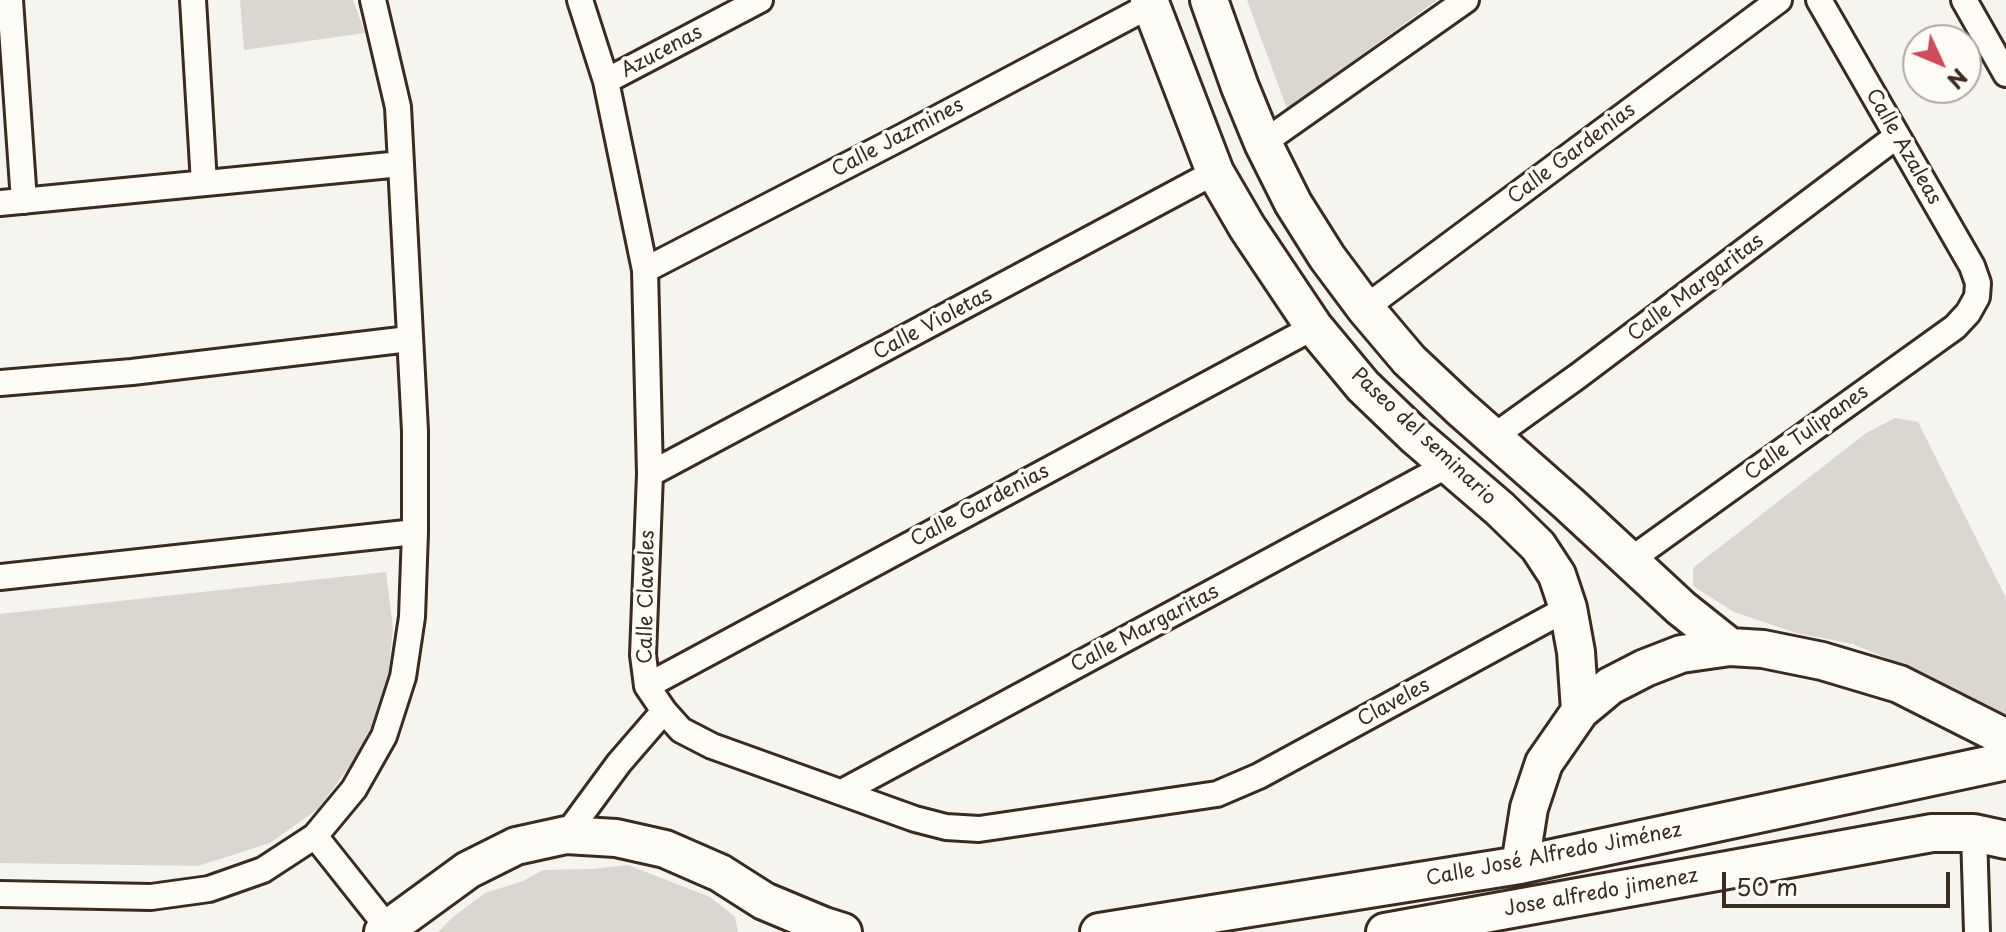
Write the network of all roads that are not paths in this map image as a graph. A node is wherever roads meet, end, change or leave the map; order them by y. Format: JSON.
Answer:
{"nodes":[{"id":1,"x":10,"y":0,"type":"edge"},
{"id":2,"x":193,"y":0,"type":"edge"},
{"id":3,"x":373,"y":0,"type":"edge"},
{"id":4,"x":580,"y":0,"type":"edge"},
{"id":5,"x":760,"y":0,"type":"edge"},
{"id":6,"x":1209,"y":0,"type":"edge"},
{"id":7,"x":1466,"y":0,"type":"edge"},
{"id":8,"x":1779,"y":0,"type":"edge"},
{"id":9,"x":1819,"y":0,"type":"edge"},
{"id":10,"x":1964,"y":0,"type":"edge"},
{"id":11,"x":1150,"y":2,"type":"edge"},
{"id":12,"x":2006,"y":74,"type":"edge"},
{"id":13,"x":606,"y":81,"type":"junction"},
{"id":14,"x":1897,"y":136,"type":"junction"},
{"id":15,"x":1263,"y":143,"type":"junction"},
{"id":16,"x":401,"y":164,"type":"junction"},
{"id":17,"x":1215,"y":172,"type":"junction"},
{"id":18,"x":204,"y":183,"type":"junction"},
{"id":19,"x":12,"y":202,"type":"edge"},
{"id":20,"x":645,"y":270,"type":"junction"},
{"id":21,"x":1977,"y":297,"type":"joint"},
{"id":22,"x":1365,"y":308,"type":"junction"},
{"id":23,"x":1314,"y":327,"type":"junction"},
{"id":24,"x":409,"y":339,"type":"junction"},
{"id":25,"x":0,"y":383,"type":"edge"},
{"id":26,"x":1493,"y":437,"type":"junction"},
{"id":27,"x":1448,"y":465,"type":"junction"},
{"id":28,"x":650,"y":474,"type":"junction"},
{"id":29,"x":415,"y":532,"type":"junction"},
{"id":30,"x":1629,"y":561,"type":"junction"},
{"id":31,"x":0,"y":577,"type":"edge"},
{"id":32,"x":1568,"y":608,"type":"junction"},
{"id":33,"x":1730,"y":647,"type":"junction"},
{"id":34,"x":647,"y":686,"type":"junction"},
{"id":35,"x":664,"y":711,"type":"junction"},
{"id":36,"x":1580,"y":711,"type":"junction"},
{"id":37,"x":2006,"y":738,"type":"edge"},
{"id":38,"x":2006,"y":761,"type":"edge"},
{"id":39,"x":842,"y":792,"type":"junction"},
{"id":40,"x":1217,"y":794,"type":"joint"},
{"id":41,"x":1798,"y":805,"type":"junction"},
{"id":42,"x":566,"y":835,"type":"junction"},
{"id":43,"x":315,"y":836,"type":"junction"},
{"id":44,"x":1990,"y":836,"type":"edge"},
{"id":45,"x":1808,"y":856,"type":"junction"},
{"id":46,"x":1520,"y":865,"type":"junction"},
{"id":47,"x":0,"y":894,"type":"edge"},
{"id":48,"x":765,"y":916,"type":"edge"},
{"id":49,"x":385,"y":930,"type":"edge"},
{"id":50,"x":843,"y":932,"type":"edge"},
{"id":51,"x":1099,"y":932,"type":"edge"},
{"id":52,"x":1385,"y":932,"type":"edge"},
{"id":53,"x":1977,"y":932,"type":"edge"}],
"edges":[{"from":1,"to":19,"type":"street"},
{"from":2,"to":18,"type":"street"},
{"from":3,"to":16,"type":"street"},
{"from":4,"to":13,"type":"street","name":"Calle Claveles"},
{"from":5,"to":13,"type":"street","name":"Azucenas"},
{"from":6,"to":15,"type":"street"},
{"from":7,"to":15,"type":"street"},
{"from":8,"to":22,"type":"street","name":"Calle Gardenias"},
{"from":9,"to":14,"type":"street","name":"Calle Azaleas"},
{"from":10,"to":12,"type":"street"},
{"from":11,"to":17,"type":"street","name":"Paseo del seminario"},
{"from":11,"to":20,"type":"street","name":"Calle Jazmines"},
{"from":13,"to":20,"type":"street","name":"Calle Claveles"},
{"from":14,"to":21,"type":"street","name":"Calle Azaleas"},
{"from":14,"to":26,"type":"street","name":"Calle Margaritas"},
{"from":15,"to":17,"type":"street"},
{"from":15,"to":22,"type":"street"},
{"from":16,"to":18,"type":"street"},
{"from":16,"to":24,"type":"street"},
{"from":17,"to":23,"type":"street","name":"Paseo del seminario"},
{"from":17,"to":28,"type":"street","name":"Calle Violetas"},
{"from":18,"to":19,"type":"street"},
{"from":20,"to":28,"type":"street","name":"Calle Claveles"},
{"from":21,"to":30,"type":"street","name":"Calle Tulipanes"},
{"from":22,"to":26,"type":"street"},
{"from":23,"to":27,"type":"street","name":"Paseo del seminario"},
{"from":23,"to":34,"type":"street","name":"Calle Gardenias"},
{"from":24,"to":25,"type":"street"},
{"from":24,"to":29,"type":"street"},
{"from":26,"to":27,"type":"street"},
{"from":26,"to":30,"type":"street"},
{"from":27,"to":32,"type":"street","name":"Paseo del seminario"},
{"from":27,"to":39,"type":"street","name":"Calle Margaritas"},
{"from":28,"to":34,"type":"street","name":"Calle Claveles"},
{"from":29,"to":31,"type":"street"},
{"from":29,"to":43,"type":"street"},
{"from":30,"to":33,"type":"street"},
{"from":32,"to":36,"type":"street","name":"Paseo del seminario"},
{"from":32,"to":40,"type":"street","name":"Claveles"},
{"from":33,"to":36,"type":"street"},
{"from":33,"to":37,"type":"street"},
{"from":34,"to":35,"type":"street","name":"Calle Claveles"},
{"from":35,"to":39,"type":"street","name":"Calle Claveles"},
{"from":35,"to":42,"type":"street"},
{"from":36,"to":46,"type":"street"},
{"from":38,"to":41,"type":"street","name":"Calle José Alfredo Jiménez"},
{"from":39,"to":40,"type":"street","name":"Calle Claveles"},
{"from":41,"to":45,"type":"street"},
{"from":41,"to":46,"type":"street","name":"Calle José Alfredo Jiménez"},
{"from":42,"to":48,"type":"street"},
{"from":42,"to":49,"type":"street"},
{"from":43,"to":47,"type":"street"},
{"from":43,"to":49,"type":"street"},
{"from":44,"to":45,"type":"street","name":"Jose alfredo jimenez"},
{"from":44,"to":53,"type":"street"},
{"from":45,"to":52,"type":"street","name":"Jose alfredo jimenez"},
{"from":46,"to":51,"type":"street","name":"Calle José Alfredo Jiménez"},
{"from":48,"to":50,"type":"street"}]}
